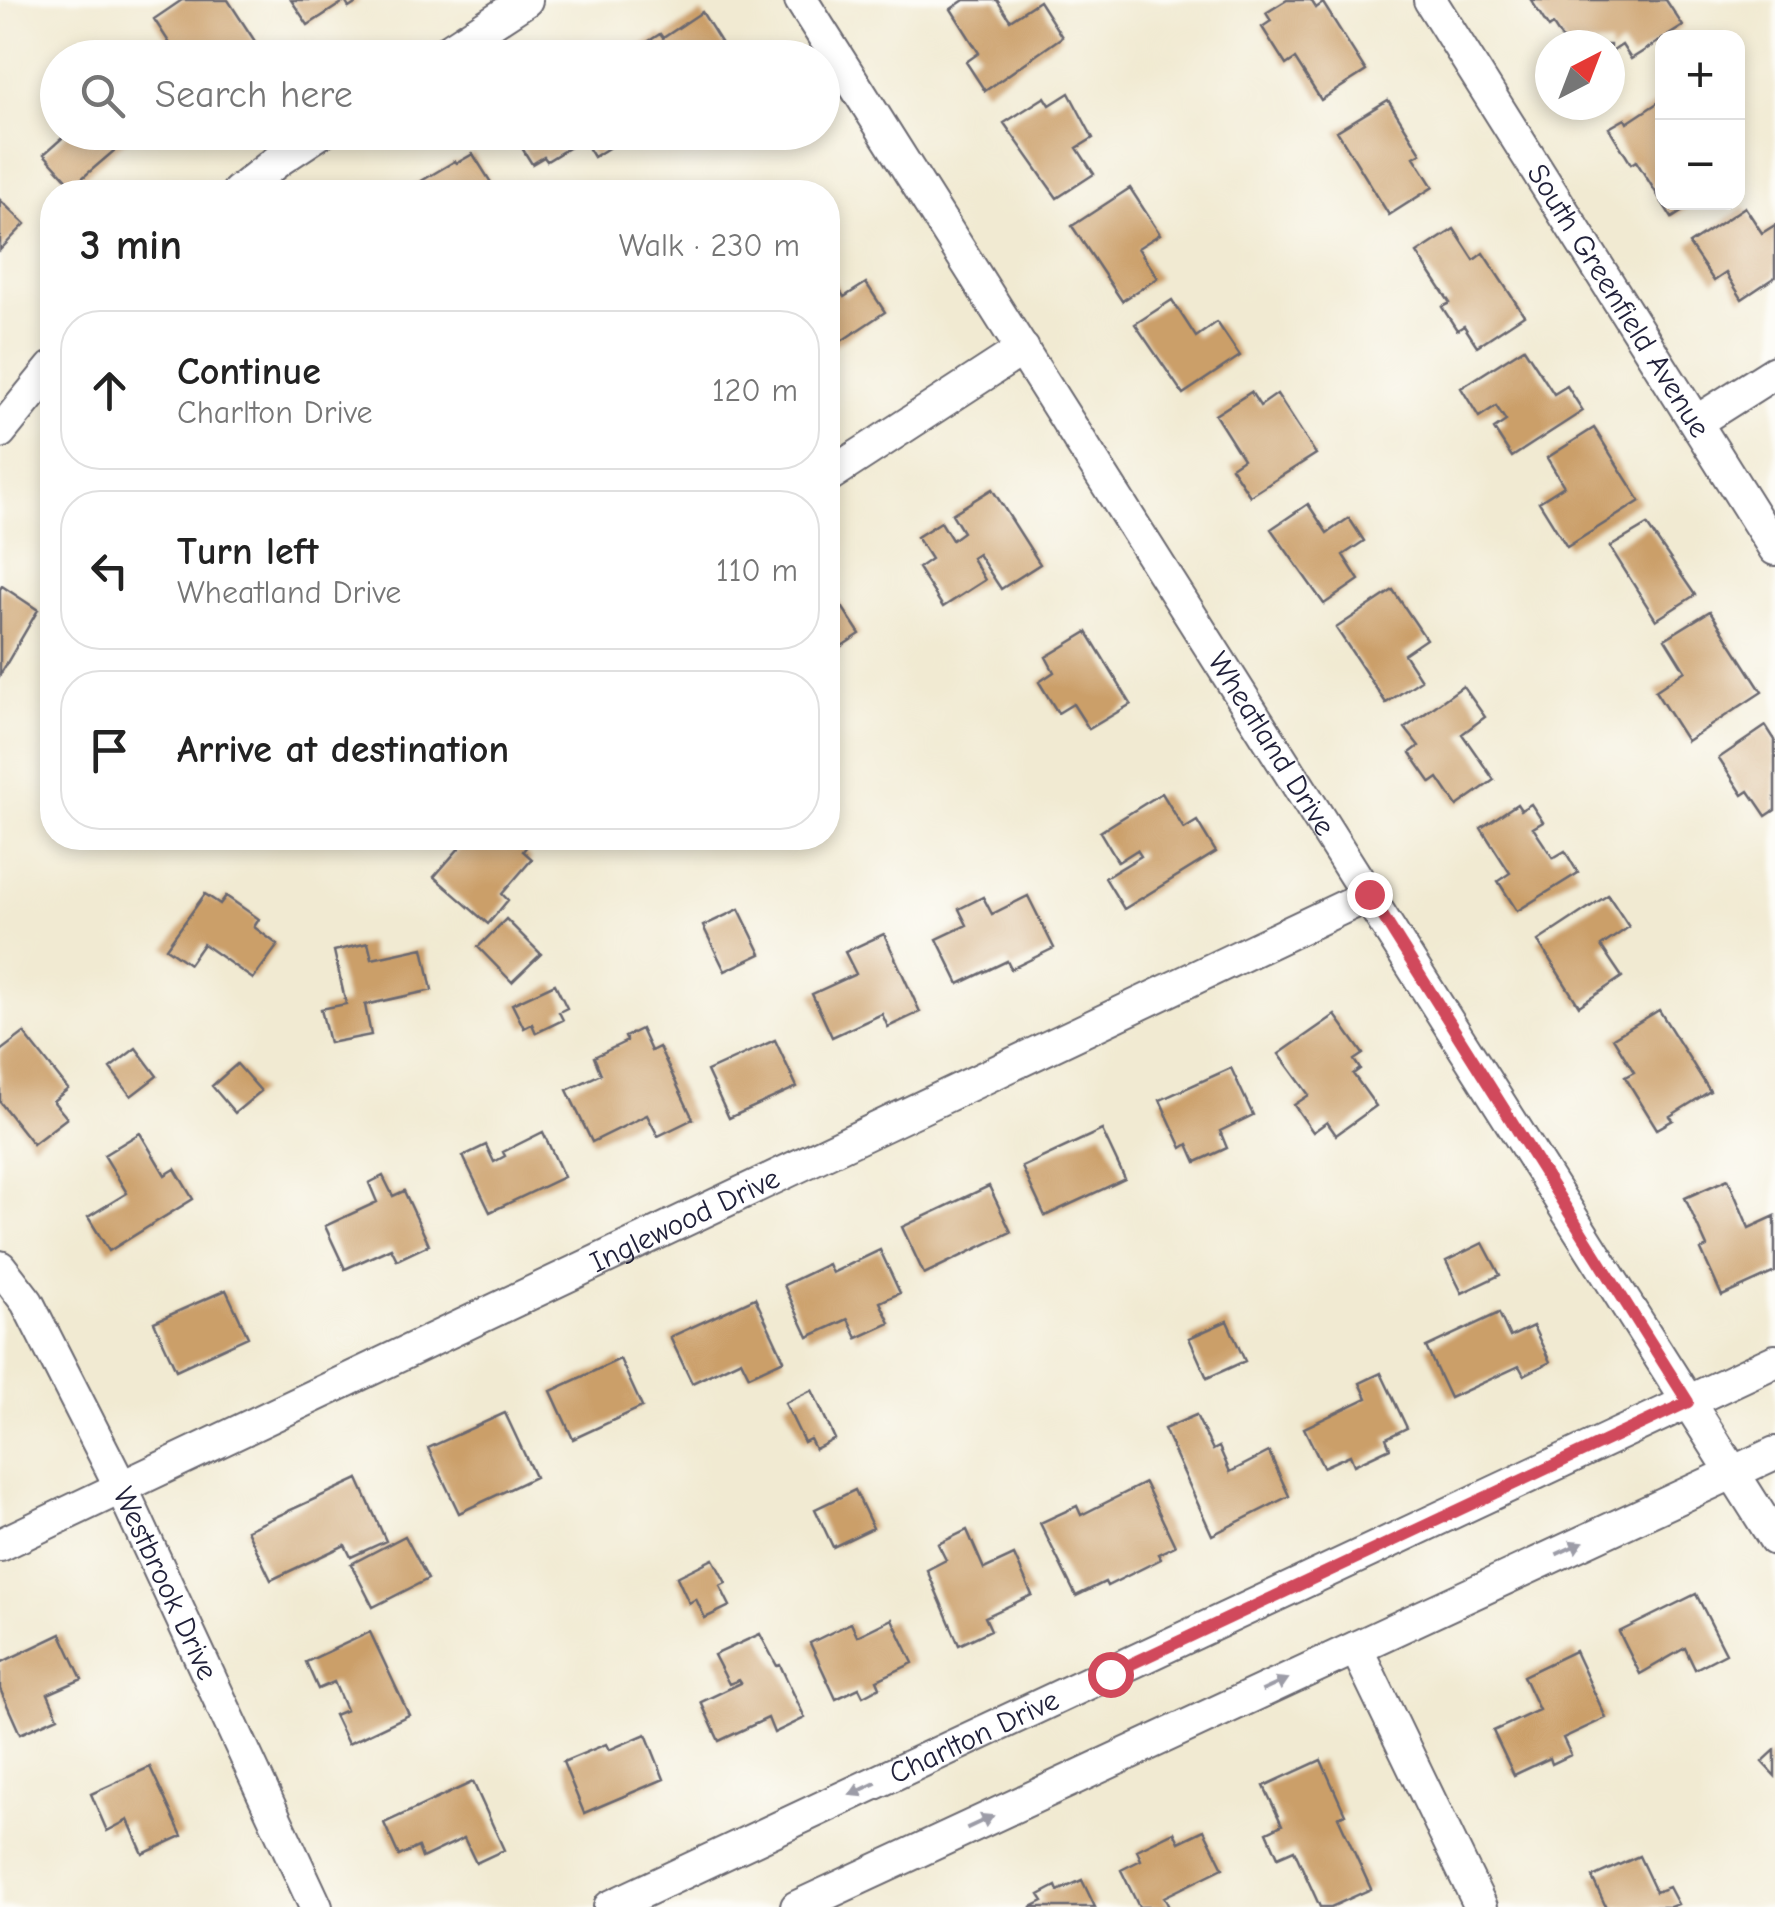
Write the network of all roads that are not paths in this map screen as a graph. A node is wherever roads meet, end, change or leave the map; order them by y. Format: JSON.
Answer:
{"nodes":[{"id":1,"x":526,"y":0,"type":"edge"},
{"id":2,"x":801,"y":0,"type":"edge"},
{"id":3,"x":1430,"y":0,"type":"edge"},
{"id":4,"x":465,"y":40,"type":"edge"},
{"id":5,"x":827,"y":40,"type":"edge"},
{"id":6,"x":840,"y":61,"type":"edge"},
{"id":7,"x":294,"y":150,"type":"edge"},
{"id":8,"x":253,"y":180,"type":"edge"},
{"id":9,"x":1024,"y":349,"type":"junction"},
{"id":10,"x":1775,"y":372,"type":"edge"},
{"id":11,"x":40,"y":383,"type":"edge"},
{"id":12,"x":1696,"y":422,"type":"junction"},
{"id":13,"x":0,"y":432,"type":"edge"},
{"id":14,"x":840,"y":468,"type":"edge"},
{"id":15,"x":1775,"y":549,"type":"edge"},
{"id":16,"x":1369,"y":894,"type":"junction"},
{"id":17,"x":0,"y":1267,"type":"edge"},
{"id":18,"x":1775,"y":1361,"type":"edge"},
{"id":19,"x":1688,"y":1402,"type":"junction"},
{"id":20,"x":1775,"y":1453,"type":"edge"},
{"id":21,"x":1732,"y":1473,"type":"junction"},
{"id":22,"x":122,"y":1489,"type":"junction"},
{"id":23,"x":1775,"y":1539,"type":"edge"},
{"id":24,"x":0,"y":1545,"type":"edge"},
{"id":25,"x":1356,"y":1648,"type":"junction"},
{"id":26,"x":316,"y":1907,"type":"edge"},
{"id":27,"x":610,"y":1907,"type":"edge"},
{"id":28,"x":796,"y":1907,"type":"edge"},
{"id":29,"x":1481,"y":1907,"type":"edge"}],
"edges":[{"from":1,"to":4,"type":"street"},
{"from":2,"to":5,"type":"street","name":"Wheatland Drive"},
{"from":3,"to":12,"type":"street","name":"South Greenfield Avenue"},
{"from":6,"to":9,"type":"street","name":"Wheatland Drive"},
{"from":7,"to":8,"type":"street"},
{"from":9,"to":14,"type":"street"},
{"from":9,"to":16,"type":"street","name":"Wheatland Drive"},
{"from":10,"to":12,"type":"street"},
{"from":11,"to":13,"type":"street"},
{"from":12,"to":15,"type":"street","name":"South Greenfield Avenue"},
{"from":16,"to":19,"type":"street","name":"Wheatland Drive"},
{"from":16,"to":22,"type":"street","name":"Inglewood Drive"},
{"from":17,"to":22,"type":"street","name":"Westbrook Drive"},
{"from":18,"to":19,"type":"street","name":"Charlton Drive"},
{"from":19,"to":21,"type":"street","name":"Wheatland Drive"},
{"from":19,"to":27,"type":"street","name":"Charlton Drive","one_way":true},
{"from":20,"to":21,"type":"street"},
{"from":21,"to":23,"type":"street","name":"Wheatland Drive"},
{"from":25,"to":21,"type":"street","one_way":true},
{"from":22,"to":24,"type":"street","name":"Inglewood Drive"},
{"from":22,"to":26,"type":"street","name":"Westbrook Drive"},
{"from":28,"to":25,"type":"street","one_way":true},
{"from":25,"to":29,"type":"street"}]}
